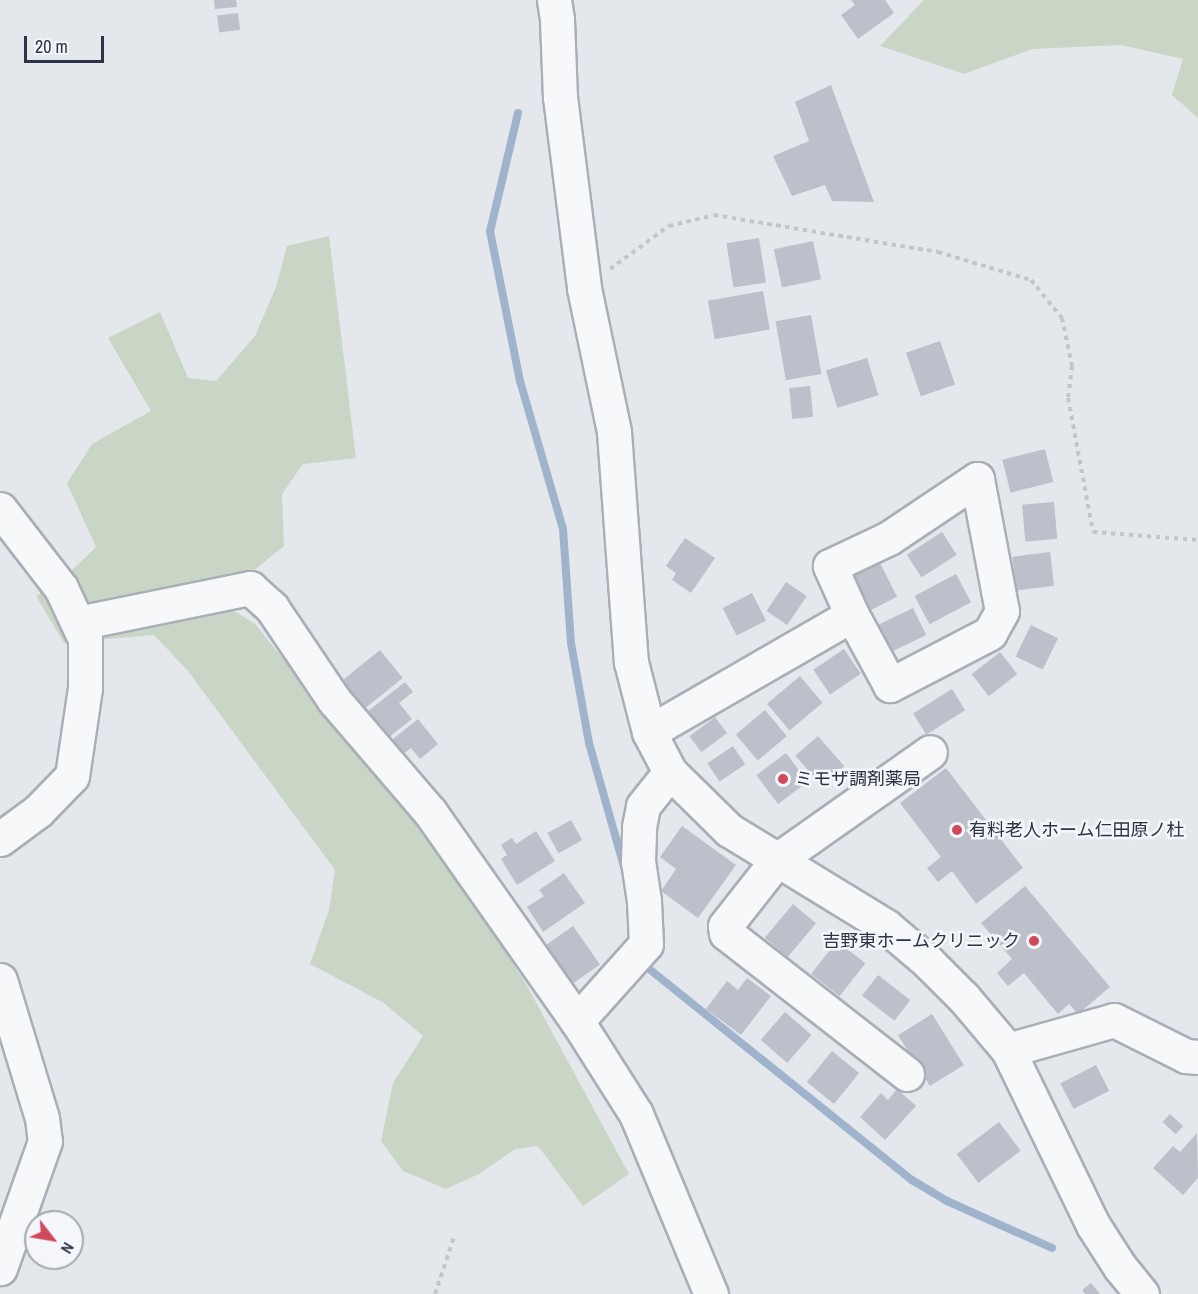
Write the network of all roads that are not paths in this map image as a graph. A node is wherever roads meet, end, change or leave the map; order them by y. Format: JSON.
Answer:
{"nodes":[{"id":1,"x":554,"y":0,"type":"edge"},
{"id":2,"x":0,"y":509,"type":"edge"},
{"id":3,"x":852,"y":615,"type":"junction"},
{"id":4,"x":78,"y":623,"type":"junction"},
{"id":5,"x":649,"y":732,"type":"junction"},
{"id":6,"x":930,"y":752,"type":"dead end"},
{"id":7,"x":670,"y":772,"type":"junction"},
{"id":8,"x":0,"y":839,"type":"edge"},
{"id":9,"x":777,"y":860,"type":"junction"},
{"id":10,"x":0,"y":980,"type":"edge"},
{"id":11,"x":577,"y":1021,"type":"junction"},
{"id":12,"x":1008,"y":1050,"type":"junction"},
{"id":13,"x":1198,"y":1057,"type":"edge"},
{"id":14,"x":907,"y":1074,"type":"dead end"},
{"id":15,"x":0,"y":1268,"type":"edge"},
{"id":16,"x":711,"y":1294,"type":"edge"},
{"id":17,"x":1142,"y":1294,"type":"edge"}],
"edges":[{"from":1,"to":5,"type":"street"},
{"from":2,"to":4,"type":"street"},
{"from":3,"to":3,"type":"street"},
{"from":3,"to":5,"type":"street"},
{"from":4,"to":8,"type":"street"},
{"from":4,"to":11,"type":"street"},
{"from":5,"to":7,"type":"street"},
{"from":6,"to":9,"type":"street"},
{"from":7,"to":9,"type":"street"},
{"from":7,"to":11,"type":"street"},
{"from":9,"to":12,"type":"street"},
{"from":9,"to":14,"type":"street"},
{"from":10,"to":15,"type":"street"},
{"from":11,"to":16,"type":"street"},
{"from":12,"to":13,"type":"street"},
{"from":12,"to":17,"type":"street"}]}
